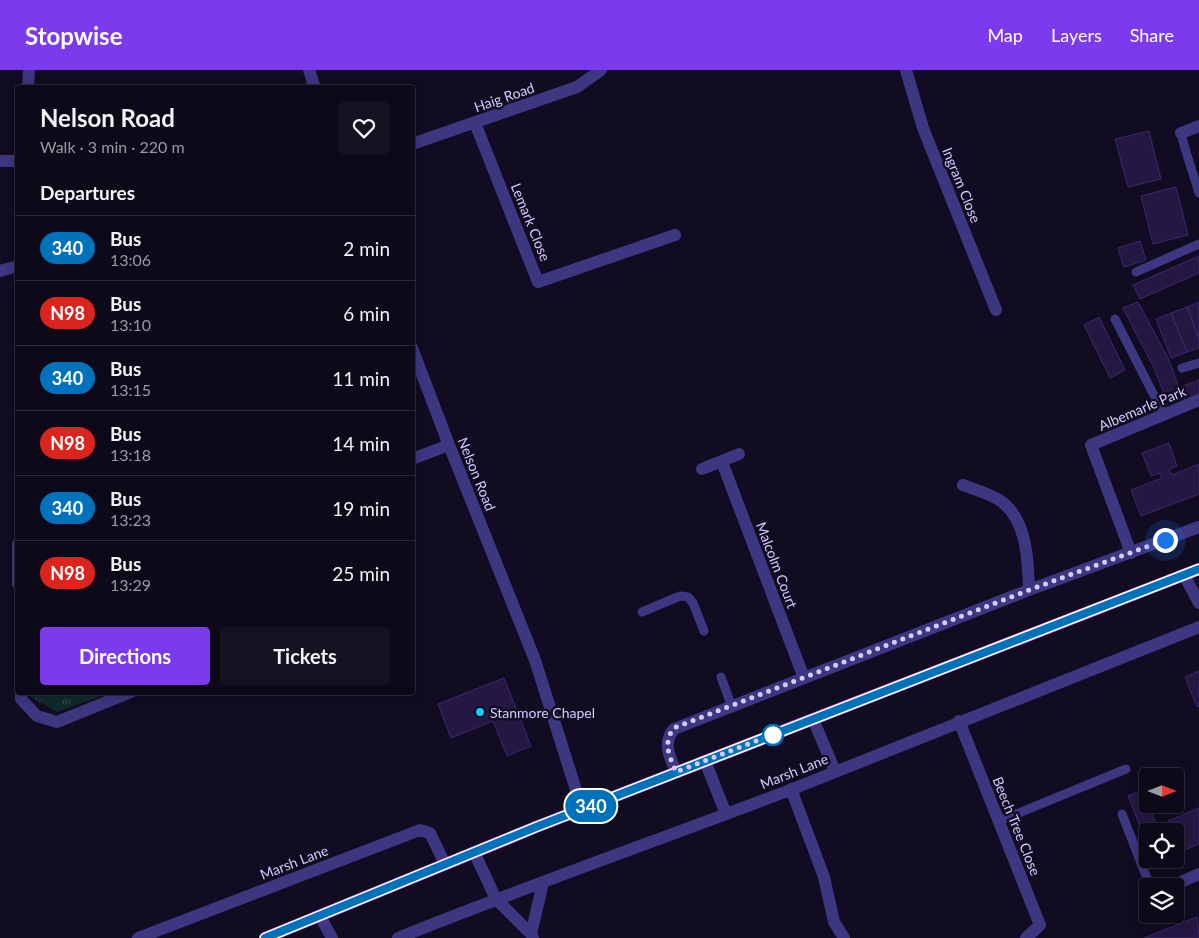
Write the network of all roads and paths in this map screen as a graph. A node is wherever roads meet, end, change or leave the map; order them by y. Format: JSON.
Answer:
{"nodes":[{"id":1,"x":28,"y":70,"type":"edge"},
{"id":2,"x":309,"y":70,"type":"edge"},
{"id":3,"x":601,"y":70,"type":"edge"},
{"id":4,"x":906,"y":70,"type":"edge"},
{"id":5,"x":28,"y":85,"type":"edge"},
{"id":6,"x":314,"y":85,"type":"edge"},
{"id":7,"x":475,"y":123,"type":"junction"},
{"id":8,"x":1199,"y":126,"type":"edge"},
{"id":9,"x":1181,"y":134,"type":"joint"},
{"id":10,"x":415,"y":143,"type":"edge"},
{"id":11,"x":0,"y":161,"type":"edge"},
{"id":12,"x":15,"y":161,"type":"edge"},
{"id":13,"x":1199,"y":193,"type":"edge"},
{"id":14,"x":675,"y":235,"type":"dead end"},
{"id":15,"x":1199,"y":244,"type":"edge"},
{"id":16,"x":15,"y":267,"type":"edge"},
{"id":17,"x":0,"y":271,"type":"edge"},
{"id":18,"x":1136,"y":272,"type":"dead end"},
{"id":19,"x":996,"y":310,"type":"dead end"},
{"id":20,"x":1115,"y":319,"type":"dead end"},
{"id":21,"x":415,"y":356,"type":"edge"},
{"id":22,"x":1199,"y":363,"type":"edge"},
{"id":23,"x":1182,"y":368,"type":"dead end"},
{"id":24,"x":1199,"y":400,"type":"edge"},
{"id":25,"x":1164,"y":414,"type":"junction"},
{"id":26,"x":449,"y":445,"type":"junction"},
{"id":27,"x":739,"y":454,"type":"dead end"},
{"id":28,"x":415,"y":458,"type":"edge"},
{"id":29,"x":722,"y":462,"type":"junction"},
{"id":30,"x":702,"y":469,"type":"dead end"},
{"id":31,"x":963,"y":485,"type":"dead end"},
{"id":32,"x":1199,"y":527,"type":"edge"},
{"id":33,"x":1131,"y":553,"type":"junction"},
{"id":34,"x":1199,"y":569,"type":"edge"},
{"id":35,"x":1184,"y":575,"type":"junction"},
{"id":36,"x":1029,"y":590,"type":"junction"},
{"id":37,"x":1199,"y":603,"type":"edge"},
{"id":38,"x":642,"y":612,"type":"dead end"},
{"id":39,"x":1199,"y":627,"type":"edge"},
{"id":40,"x":704,"y":631,"type":"dead end"},
{"id":41,"x":721,"y":677,"type":"dead end"},
{"id":42,"x":804,"y":678,"type":"junction"},
{"id":43,"x":21,"y":695,"type":"edge"},
{"id":44,"x":124,"y":695,"type":"edge"},
{"id":45,"x":732,"y":706,"type":"junction"},
{"id":46,"x":814,"y":719,"type":"junction"},
{"id":47,"x":959,"y":721,"type":"junction"},
{"id":48,"x":705,"y":761,"type":"junction"},
{"id":49,"x":1126,"y":768,"type":"dead end"},
{"id":50,"x":835,"y":771,"type":"junction"},
{"id":51,"x":676,"y":772,"type":"junction"},
{"id":52,"x":791,"y":789,"type":"junction"},
{"id":53,"x":582,"y":809,"type":"junction"},
{"id":54,"x":726,"y":814,"type":"junction"},
{"id":55,"x":1122,"y":814,"type":"dead end"},
{"id":56,"x":999,"y":821,"type":"junction"},
{"id":57,"x":474,"y":852,"type":"junction"},
{"id":58,"x":445,"y":864,"type":"junction"},
{"id":59,"x":1199,"y":874,"type":"edge"},
{"id":60,"x":1147,"y":878,"type":"edge"},
{"id":61,"x":1184,"y":881,"type":"edge"},
{"id":62,"x":542,"y":884,"type":"junction"},
{"id":63,"x":496,"y":899,"type":"junction"},
{"id":64,"x":320,"y":916,"type":"junction"},
{"id":65,"x":532,"y":936,"type":"edge"},
{"id":66,"x":138,"y":938,"type":"edge"},
{"id":67,"x":265,"y":938,"type":"edge"},
{"id":68,"x":332,"y":938,"type":"edge"},
{"id":69,"x":398,"y":938,"type":"edge"},
{"id":70,"x":844,"y":938,"type":"edge"},
{"id":71,"x":1026,"y":938,"type":"edge"}],
"edges":[{"from":1,"to":5,"type":"street"},
{"from":2,"to":6,"type":"street"},
{"from":3,"to":7,"type":"street","name":"Haig Road"},
{"from":4,"to":19,"type":"street","name":"Ingram Close"},
{"from":7,"to":10,"type":"street","name":"Haig Road"},
{"from":7,"to":14,"type":"street","name":"Lemark Close"},
{"from":8,"to":9,"type":"street"},
{"from":9,"to":13,"type":"lane"},
{"from":11,"to":12,"type":"street"},
{"from":15,"to":18,"type":"lane"},
{"from":16,"to":17,"type":"street"},
{"from":20,"to":25,"type":"lane"},
{"from":21,"to":26,"type":"street","name":"Nelson Road"},
{"from":22,"to":23,"type":"lane"},
{"from":24,"to":25,"type":"street","name":"Albemarle Park"},
{"from":25,"to":33,"type":"street","name":"Albemarle Park"},
{"from":26,"to":28,"type":"street"},
{"from":26,"to":53,"type":"street","name":"Nelson Road"},
{"from":27,"to":29,"type":"street"},
{"from":29,"to":30,"type":"street"},
{"from":29,"to":42,"type":"street","name":"Malcolm Court"},
{"from":31,"to":36,"type":"street"},
{"from":32,"to":33,"type":"street"},
{"from":33,"to":36,"type":"street"},
{"from":34,"to":35,"type":"main road"},
{"from":35,"to":37,"type":"street"},
{"from":35,"to":46,"type":"main road"},
{"from":36,"to":42,"type":"street"},
{"from":38,"to":40,"type":"lane"},
{"from":39,"to":47,"type":"street","name":"Marsh Lane"},
{"from":41,"to":45,"type":"lane"},
{"from":42,"to":45,"type":"street"},
{"from":43,"to":44,"type":"street"},
{"from":45,"to":51,"type":"street"},
{"from":46,"to":48,"type":"main road"},
{"from":46,"to":50,"type":"street"},
{"from":47,"to":50,"type":"street","name":"Marsh Lane"},
{"from":47,"to":56,"type":"street","name":"Beech Tree Close"},
{"from":48,"to":51,"type":"main road"},
{"from":48,"to":54,"type":"street"},
{"from":49,"to":56,"type":"lane"},
{"from":50,"to":52,"type":"street","name":"Marsh Lane"},
{"from":51,"to":53,"type":"main road"},
{"from":52,"to":54,"type":"street","name":"Marsh Lane"},
{"from":52,"to":70,"type":"street"},
{"from":53,"to":57,"type":"main road"},
{"from":54,"to":62,"type":"street","name":"Marsh Lane"},
{"from":55,"to":60,"type":"lane"},
{"from":56,"to":71,"type":"street","name":"Beech Tree Close"},
{"from":57,"to":58,"type":"main road"},
{"from":57,"to":63,"type":"street"},
{"from":58,"to":64,"type":"main road"},
{"from":58,"to":66,"type":"street","name":"Marsh Lane"},
{"from":59,"to":61,"type":"street"},
{"from":62,"to":63,"type":"street","name":"Marsh Lane"},
{"from":62,"to":65,"type":"street"},
{"from":63,"to":65,"type":"street"},
{"from":63,"to":69,"type":"street","name":"Marsh Lane"},
{"from":64,"to":67,"type":"main road"},
{"from":64,"to":68,"type":"street"}]}
